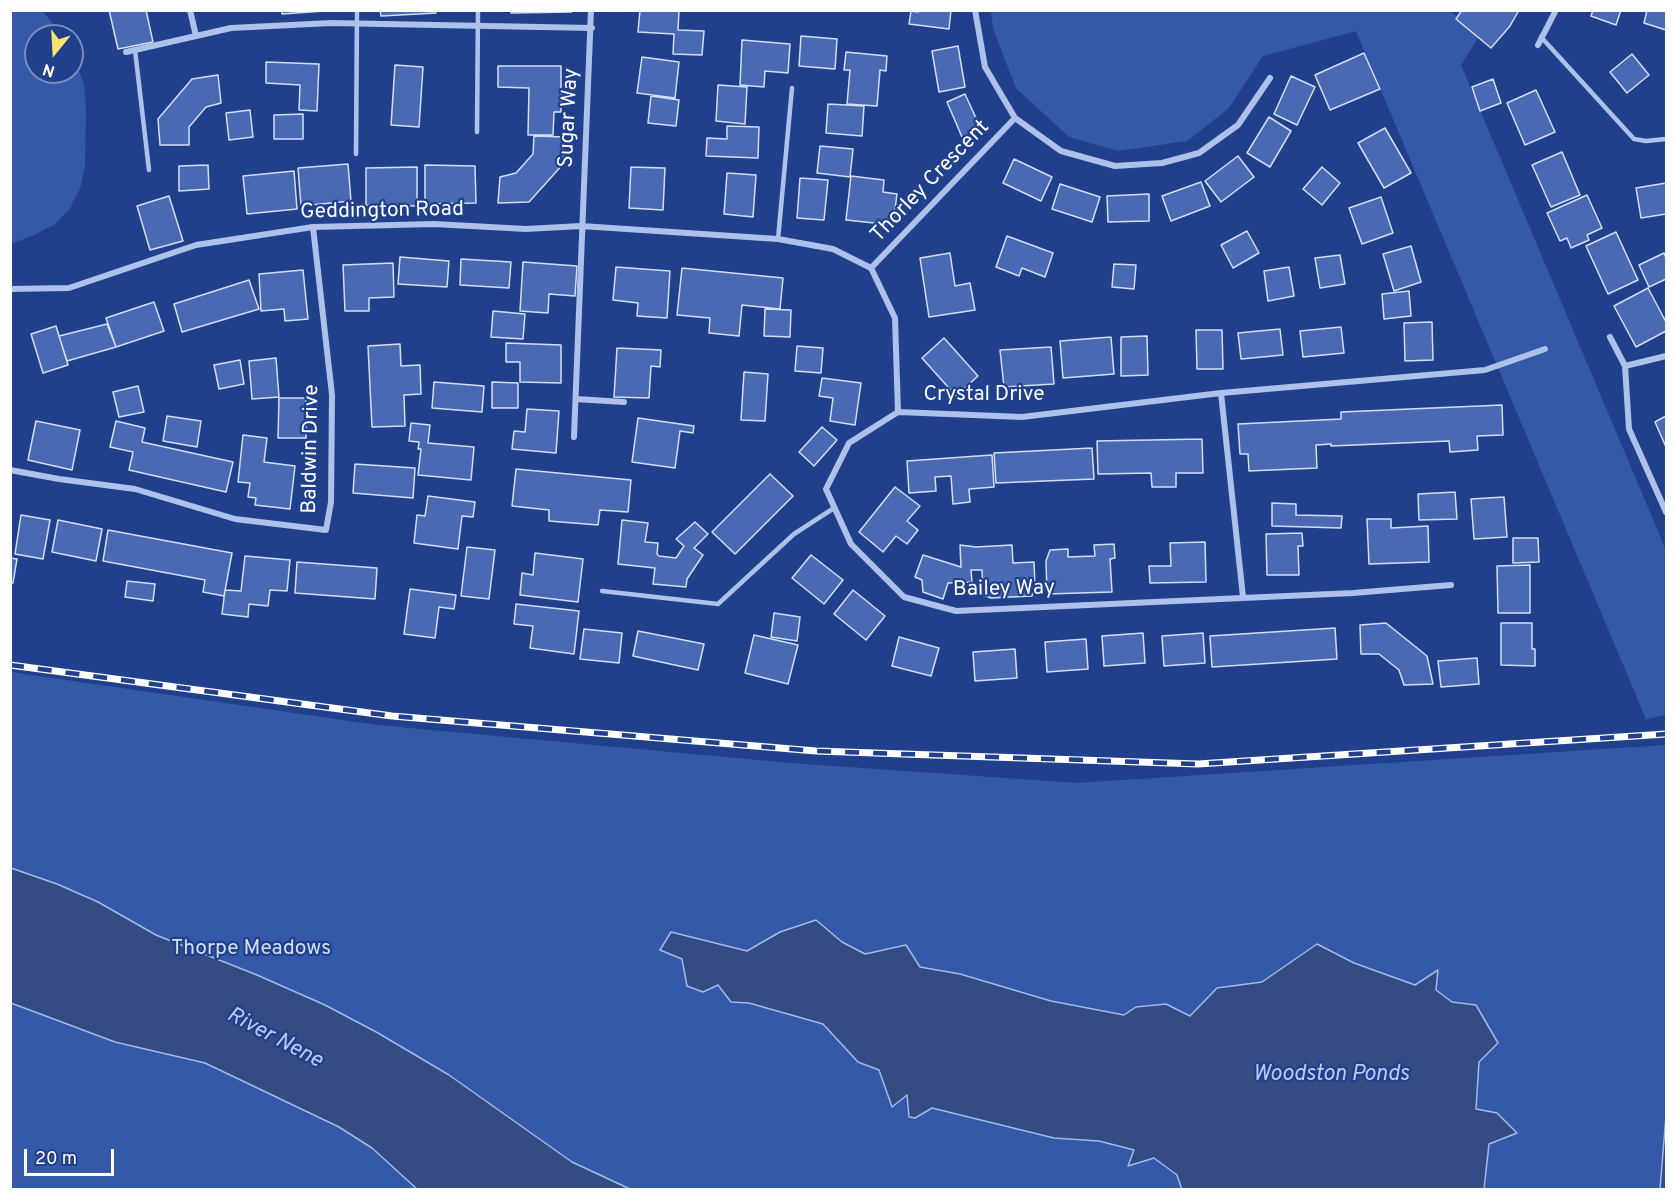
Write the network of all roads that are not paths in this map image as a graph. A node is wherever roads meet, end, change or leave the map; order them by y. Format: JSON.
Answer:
{"nodes":[{"id":1,"x":190,"y":10,"type":"edge"},
{"id":2,"x":357,"y":10,"type":"edge"},
{"id":3,"x":478,"y":10,"type":"edge"},
{"id":4,"x":591,"y":10,"type":"edge"},
{"id":5,"x":975,"y":10,"type":"edge"},
{"id":6,"x":1556,"y":10,"type":"edge"},
{"id":7,"x":357,"y":23,"type":"junction"},
{"id":8,"x":478,"y":26,"type":"junction"},
{"id":9,"x":591,"y":28,"type":"junction"},
{"id":10,"x":196,"y":36,"type":"junction"},
{"id":11,"x":1542,"y":37,"type":"junction"},
{"id":12,"x":1538,"y":45,"type":"dead end"},
{"id":13,"x":135,"y":50,"type":"junction"},
{"id":14,"x":126,"y":52,"type":"dead end"},
{"id":15,"x":1270,"y":78,"type":"dead end"},
{"id":16,"x":792,"y":88,"type":"dead end"},
{"id":17,"x":1015,"y":118,"type":"junction"},
{"id":18,"x":477,"y":132,"type":"dead end"},
{"id":19,"x":1666,"y":139,"type":"edge"},
{"id":20,"x":356,"y":154,"type":"dead end"},
{"id":21,"x":149,"y":170,"type":"dead end"},
{"id":22,"x":582,"y":226,"type":"junction"},
{"id":23,"x":313,"y":227,"type":"junction"},
{"id":24,"x":778,"y":239,"type":"junction"},
{"id":25,"x":871,"y":268,"type":"junction"},
{"id":26,"x":10,"y":289,"type":"edge"},
{"id":27,"x":1610,"y":337,"type":"dead end"},
{"id":28,"x":1545,"y":349,"type":"dead end"},
{"id":29,"x":1666,"y":356,"type":"edge"},
{"id":30,"x":1625,"y":366,"type":"junction"},
{"id":31,"x":1221,"y":393,"type":"junction"},
{"id":32,"x":576,"y":399,"type":"junction"},
{"id":33,"x":624,"y":402,"type":"dead end"},
{"id":34,"x":898,"y":412,"type":"junction"},
{"id":35,"x":574,"y":437,"type":"dead end"},
{"id":36,"x":10,"y":470,"type":"edge"},
{"id":37,"x":834,"y":508,"type":"junction"},
{"id":38,"x":1666,"y":512,"type":"edge"},
{"id":39,"x":1451,"y":585,"type":"dead end"},
{"id":40,"x":602,"y":591,"type":"dead end"},
{"id":41,"x":1243,"y":597,"type":"junction"}],
"edges":[{"from":1,"to":10,"type":"street"},
{"from":2,"to":7,"type":"lane"},
{"from":3,"to":8,"type":"lane"},
{"from":4,"to":9,"type":"street","name":"Sugar Way"},
{"from":5,"to":17,"type":"street","name":"Thorley Crescent"},
{"from":6,"to":11,"type":"street"},
{"from":7,"to":8,"type":"street"},
{"from":7,"to":10,"type":"street"},
{"from":7,"to":20,"type":"lane"},
{"from":8,"to":9,"type":"street"},
{"from":8,"to":18,"type":"lane"},
{"from":9,"to":22,"type":"street","name":"Sugar Way"},
{"from":10,"to":13,"type":"street"},
{"from":11,"to":12,"type":"street"},
{"from":11,"to":19,"type":"lane"},
{"from":13,"to":14,"type":"street"},
{"from":13,"to":21,"type":"lane"},
{"from":15,"to":17,"type":"street","name":"Thorley Crescent"},
{"from":16,"to":24,"type":"lane"},
{"from":17,"to":25,"type":"street","name":"Thorley Crescent"},
{"from":22,"to":23,"type":"street","name":"Geddington Road"},
{"from":22,"to":24,"type":"street"},
{"from":22,"to":32,"type":"street","name":"Sugar Way"},
{"from":23,"to":26,"type":"street","name":"Geddington Road"},
{"from":23,"to":36,"type":"street","name":"Baldwin Drive"},
{"from":24,"to":25,"type":"street"},
{"from":25,"to":34,"type":"street","name":"Crystal Drive"},
{"from":27,"to":30,"type":"street"},
{"from":28,"to":31,"type":"street","name":"Crystal Drive"},
{"from":29,"to":30,"type":"street"},
{"from":30,"to":38,"type":"street"},
{"from":31,"to":34,"type":"street","name":"Crystal Drive"},
{"from":31,"to":41,"type":"street"},
{"from":32,"to":33,"type":"street"},
{"from":32,"to":35,"type":"street","name":"Sugar Way"},
{"from":34,"to":37,"type":"street","name":"Bailey Way"},
{"from":37,"to":40,"type":"lane"},
{"from":37,"to":41,"type":"street","name":"Bailey Way"},
{"from":39,"to":41,"type":"street","name":"Bailey Way"}]}
